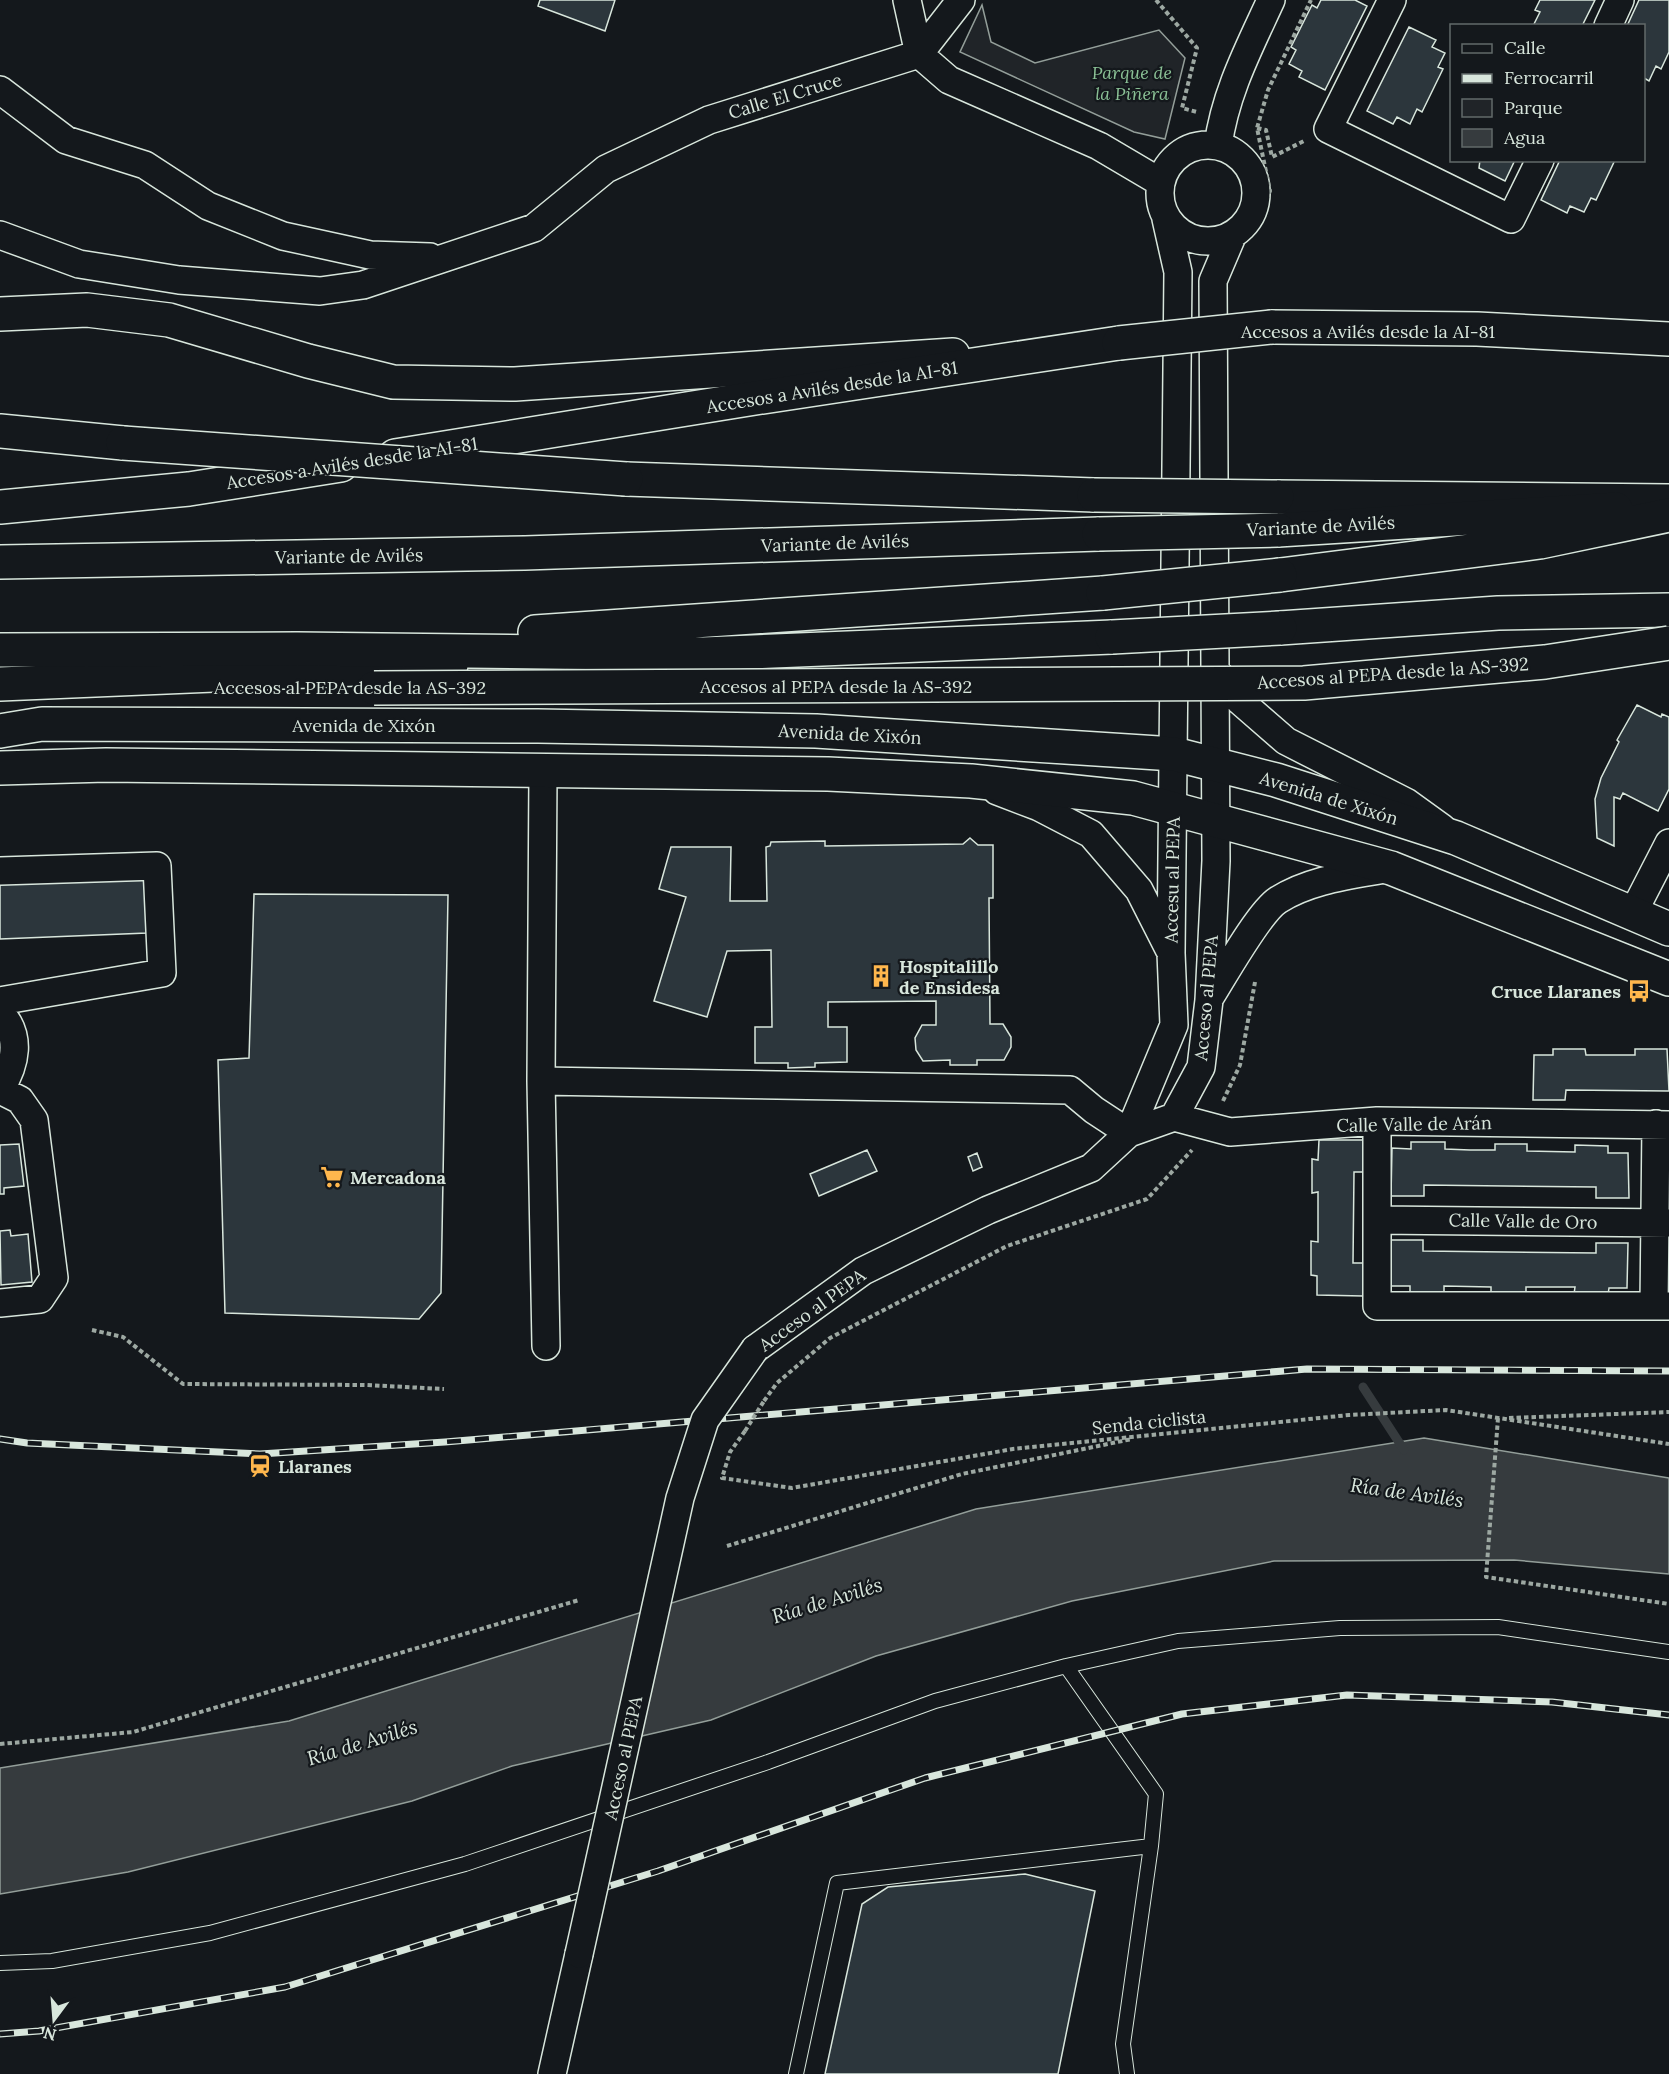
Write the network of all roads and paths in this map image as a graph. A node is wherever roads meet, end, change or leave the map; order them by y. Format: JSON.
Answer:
{"nodes":[{"id":1,"x":907,"y":0,"type":"edge"},
{"id":2,"x":961,"y":0,"type":"edge"},
{"id":3,"x":1272,"y":0,"type":"edge"},
{"id":4,"x":1392,"y":0,"type":"edge"},
{"id":5,"x":1620,"y":0,"type":"edge"},
{"id":6,"x":1609,"y":24,"type":"edge"},
{"id":7,"x":919,"y":54,"type":"junction"},
{"id":8,"x":0,"y":90,"type":"edge"},
{"id":9,"x":1218,"y":146,"type":"junction"},
{"id":10,"x":1539,"y":162,"type":"edge"},
{"id":11,"x":1160,"y":182,"type":"junction"},
{"id":12,"x":1166,"y":219,"type":"junction"},
{"id":13,"x":0,"y":234,"type":"edge"},
{"id":14,"x":1233,"y":234,"type":"junction"},
{"id":15,"x":449,"y":257,"type":"junction"},
{"id":16,"x":0,"y":314,"type":"edge"},
{"id":17,"x":1669,"y":339,"type":"edge"},
{"id":18,"x":1119,"y":343,"type":"junction"},
{"id":19,"x":0,"y":431,"type":"edge"},
{"id":20,"x":1669,"y":501,"type":"edge"},
{"id":21,"x":1669,"y":506,"type":"edge"},
{"id":22,"x":0,"y":507,"type":"edge"},
{"id":23,"x":1669,"y":516,"type":"edge"},
{"id":24,"x":0,"y":562,"type":"edge"},
{"id":25,"x":1669,"y":610,"type":"edge"},
{"id":26,"x":1669,"y":643,"type":"edge"},
{"id":27,"x":297,"y":649,"type":"junction"},
{"id":28,"x":0,"y":650,"type":"edge"},
{"id":29,"x":704,"y":654,"type":"junction"},
{"id":30,"x":1214,"y":669,"type":"junction"},
{"id":31,"x":0,"y":685,"type":"edge"},
{"id":32,"x":0,"y":731,"type":"edge"},
{"id":33,"x":1174,"y":754,"type":"junction"},
{"id":34,"x":1216,"y":764,"type":"junction"},
{"id":35,"x":0,"y":768,"type":"edge"},
{"id":36,"x":543,"y":772,"type":"junction"},
{"id":37,"x":971,"y":781,"type":"junction"},
{"id":38,"x":1173,"y":808,"type":"junction"},
{"id":39,"x":1216,"y":819,"type":"junction"},
{"id":40,"x":1456,"y":838,"type":"junction"},
{"id":41,"x":1669,"y":843,"type":"edge"},
{"id":42,"x":1390,"y":868,"type":"junction"},
{"id":43,"x":0,"y":871,"type":"edge"},
{"id":44,"x":1633,"y":913,"type":"junction"},
{"id":45,"x":1669,"y":929,"type":"edge"},
{"id":46,"x":1171,"y":953,"type":"junction"},
{"id":47,"x":1669,"y":979,"type":"edge"},
{"id":48,"x":1209,"y":1000,"type":"junction"},
{"id":49,"x":0,"y":1001,"type":"edge"},
{"id":50,"x":0,"y":1012,"type":"edge"},
{"id":51,"x":541,"y":1081,"type":"junction"},
{"id":52,"x":0,"y":1090,"type":"edge"},
{"id":53,"x":1174,"y":1117,"type":"junction"},
{"id":54,"x":1377,"y":1121,"type":"junction"},
{"id":55,"x":1663,"y":1124,"type":"edge"},
{"id":56,"x":1129,"y":1133,"type":"junction"},
{"id":57,"x":1377,"y":1220,"type":"junction"},
{"id":58,"x":1662,"y":1223,"type":"edge"},
{"id":59,"x":0,"y":1303,"type":"edge"},
{"id":60,"x":1661,"y":1306,"type":"edge"},
{"id":61,"x":93,"y":1330,"type":"dead end"},
{"id":62,"x":546,"y":1346,"type":"dead end"},
{"id":63,"x":444,"y":1389,"type":"dead end"},
{"id":64,"x":764,"y":1401,"type":"dead end"},
{"id":65,"x":1669,"y":1412,"type":"edge"},
{"id":66,"x":1498,"y":1418,"type":"junction"},
{"id":67,"x":1150,"y":1435,"type":"junction"},
{"id":68,"x":1669,"y":1444,"type":"edge"},
{"id":69,"x":727,"y":1546,"type":"dead end"},
{"id":70,"x":579,"y":1600,"type":"dead end"},
{"id":71,"x":1669,"y":1604,"type":"edge"},
{"id":72,"x":1669,"y":1652,"type":"edge"},
{"id":73,"x":1066,"y":1666,"type":"junction"},
{"id":74,"x":0,"y":1744,"type":"edge"},
{"id":75,"x":1152,"y":1846,"type":"junction"},
{"id":76,"x":0,"y":1963,"type":"edge"},
{"id":77,"x":552,"y":2074,"type":"edge"},
{"id":78,"x":796,"y":2074,"type":"edge"},
{"id":79,"x":1127,"y":2074,"type":"edge"}],
"edges":[{"from":1,"to":7,"type":"street"},
{"from":2,"to":7,"type":"street"},
{"from":3,"to":9,"type":"street"},
{"from":4,"to":10,"type":"street"},
{"from":5,"to":6,"type":"street"},
{"from":7,"to":11,"type":"street"},
{"from":7,"to":15,"type":"street","name":"Calle El Cruce"},
{"from":8,"to":15,"type":"street"},
{"from":9,"to":11,"type":"street"},
{"from":9,"to":14,"type":"street"},
{"from":11,"to":12,"type":"street"},
{"from":12,"to":14,"type":"street"},
{"from":12,"to":33,"type":"street","name":"Accesu al PEPA"},
{"from":13,"to":15,"type":"street","name":"Calle El Cruce"},
{"from":14,"to":30,"type":"street","name":"Acceso al PEPA"},
{"from":16,"to":18,"type":"main road"},
{"from":17,"to":18,"type":"main road","name":"Accesos a Avilés desde la AI-81","bridge":true},
{"from":18,"to":22,"type":"main road","name":"Accesos a Avilés desde la AI-81"},
{"from":19,"to":20,"type":"main road","bridge":true},
{"from":21,"to":24,"type":"main road","name":"Variante de Avilés","bridge":true},
{"from":23,"to":27,"type":"main road","bridge":true},
{"from":25,"to":29,"type":"main road","bridge":true},
{"from":26,"to":31,"type":"main road","name":"Accesos al PEPA desde la AS-392","bridge":true},
{"from":27,"to":28,"type":"main road"},
{"from":27,"to":29,"type":"main road"},
{"from":29,"to":31,"type":"main road","name":"Accesos al PEPA desde la AS-392"},
{"from":30,"to":34,"type":"street","name":"Acceso al PEPA"},
{"from":30,"to":40,"type":"street"},
{"from":32,"to":33,"type":"main road","name":"Avenida de Xixón"},
{"from":33,"to":34,"type":"main road","name":"Avenida de Xixón"},
{"from":33,"to":38,"type":"street","name":"Accesu al PEPA"},
{"from":34,"to":39,"type":"street","name":"Acceso al PEPA"},
{"from":34,"to":40,"type":"main road","name":"Avenida de Xixón"},
{"from":35,"to":36,"type":"main road"},
{"from":36,"to":37,"type":"main road"},
{"from":36,"to":51,"type":"street"},
{"from":37,"to":38,"type":"main road"},
{"from":37,"to":46,"type":"street","name":"Accesu al PEPA"},
{"from":38,"to":39,"type":"main road"},
{"from":38,"to":46,"type":"street","name":"Accesu al PEPA"},
{"from":39,"to":42,"type":"main road"},
{"from":39,"to":48,"type":"street","name":"Acceso al PEPA"},
{"from":40,"to":44,"type":"main road","name":"Avenida de Xixón"},
{"from":41,"to":44,"type":"street"},
{"from":42,"to":47,"type":"main road"},
{"from":42,"to":48,"type":"street"},
{"from":43,"to":49,"type":"street"},
{"from":44,"to":45,"type":"main road","name":"Avenida de Xixón"},
{"from":46,"to":56,"type":"street","name":"Accesu al PEPA"},
{"from":48,"to":53,"type":"street","name":"Acceso al PEPA"},
{"from":50,"to":52,"type":"street"},
{"from":51,"to":56,"type":"street"},
{"from":51,"to":62,"type":"street"},
{"from":52,"to":59,"type":"street"},
{"from":53,"to":54,"type":"street","name":"Calle Valle de Arán"},
{"from":53,"to":56,"type":"street","name":"Acceso al PEPA"},
{"from":54,"to":55,"type":"street","name":"Calle Valle de Arán"},
{"from":54,"to":57,"type":"street"},
{"from":55,"to":58,"type":"street","name":"Calle Valle de Arán"},
{"from":56,"to":77,"type":"street","name":"Acceso al PEPA","bridge":true},
{"from":57,"to":58,"type":"street","name":"Calle Valle de Oro"},
{"from":57,"to":60,"type":"street","name":"Calle Valle de Arán"},
{"from":58,"to":60,"type":"street","name":"Calle Valle de Arán"},
{"from":61,"to":63,"type":"path"},
{"from":64,"to":67,"type":"path","name":"Senda ciclista","bridge":true},
{"from":65,"to":66,"type":"path"},
{"from":66,"to":67,"type":"path","name":"Senda ciclista"},
{"from":66,"to":68,"type":"path","name":"Senda ciclista"},
{"from":66,"to":71,"type":"path"},
{"from":67,"to":69,"type":"path"},
{"from":70,"to":74,"type":"path"},
{"from":72,"to":73,"type":"lane"},
{"from":73,"to":75,"type":"lane"},
{"from":73,"to":76,"type":"lane"},
{"from":75,"to":78,"type":"lane"},
{"from":75,"to":79,"type":"lane"}]}
